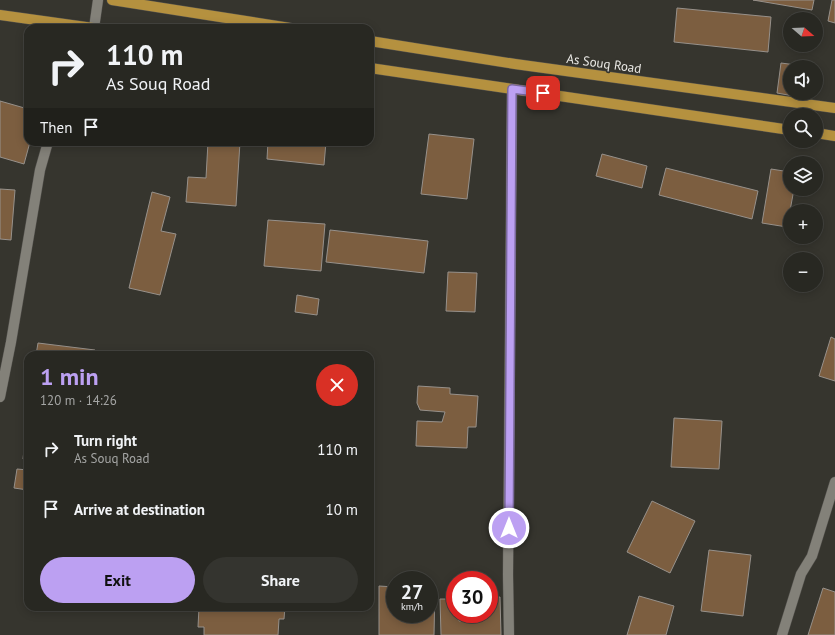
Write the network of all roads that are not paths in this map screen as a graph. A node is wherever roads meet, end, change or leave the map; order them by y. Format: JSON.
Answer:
{"nodes":[{"id":1,"x":98,"y":0,"type":"edge"},
{"id":2,"x":112,"y":0,"type":"edge"},
{"id":3,"x":0,"y":15,"type":"edge"},
{"id":4,"x":61,"y":24,"type":"edge"},
{"id":5,"x":89,"y":24,"type":"edge"},
{"id":6,"x":265,"y":24,"type":"edge"},
{"id":7,"x":374,"y":42,"type":"edge"},
{"id":8,"x":374,"y":69,"type":"edge"},
{"id":9,"x":512,"y":89,"type":"junction"},
{"id":10,"x":835,"y":108,"type":"edge"},
{"id":11,"x":783,"y":129,"type":"edge"},
{"id":12,"x":823,"y":134,"type":"edge"},
{"id":13,"x":835,"y":136,"type":"edge"},
{"id":14,"x":47,"y":146,"type":"edge"},
{"id":15,"x":0,"y":397,"type":"edge"},
{"id":16,"x":835,"y":482,"type":"edge"},
{"id":17,"x":509,"y":635,"type":"edge"},
{"id":18,"x":782,"y":635,"type":"edge"}],
"edges":[{"from":1,"to":5,"type":"street"},
{"from":2,"to":6,"type":"main road"},
{"from":3,"to":4,"type":"main road"},
{"from":7,"to":10,"type":"main road","name":"As Souq Road"},
{"from":8,"to":9,"type":"main road"},
{"from":9,"to":11,"type":"main road"},
{"from":9,"to":17,"type":"street"},
{"from":12,"to":13,"type":"main road"},
{"from":14,"to":15,"type":"street"},
{"from":16,"to":18,"type":"street"}]}
